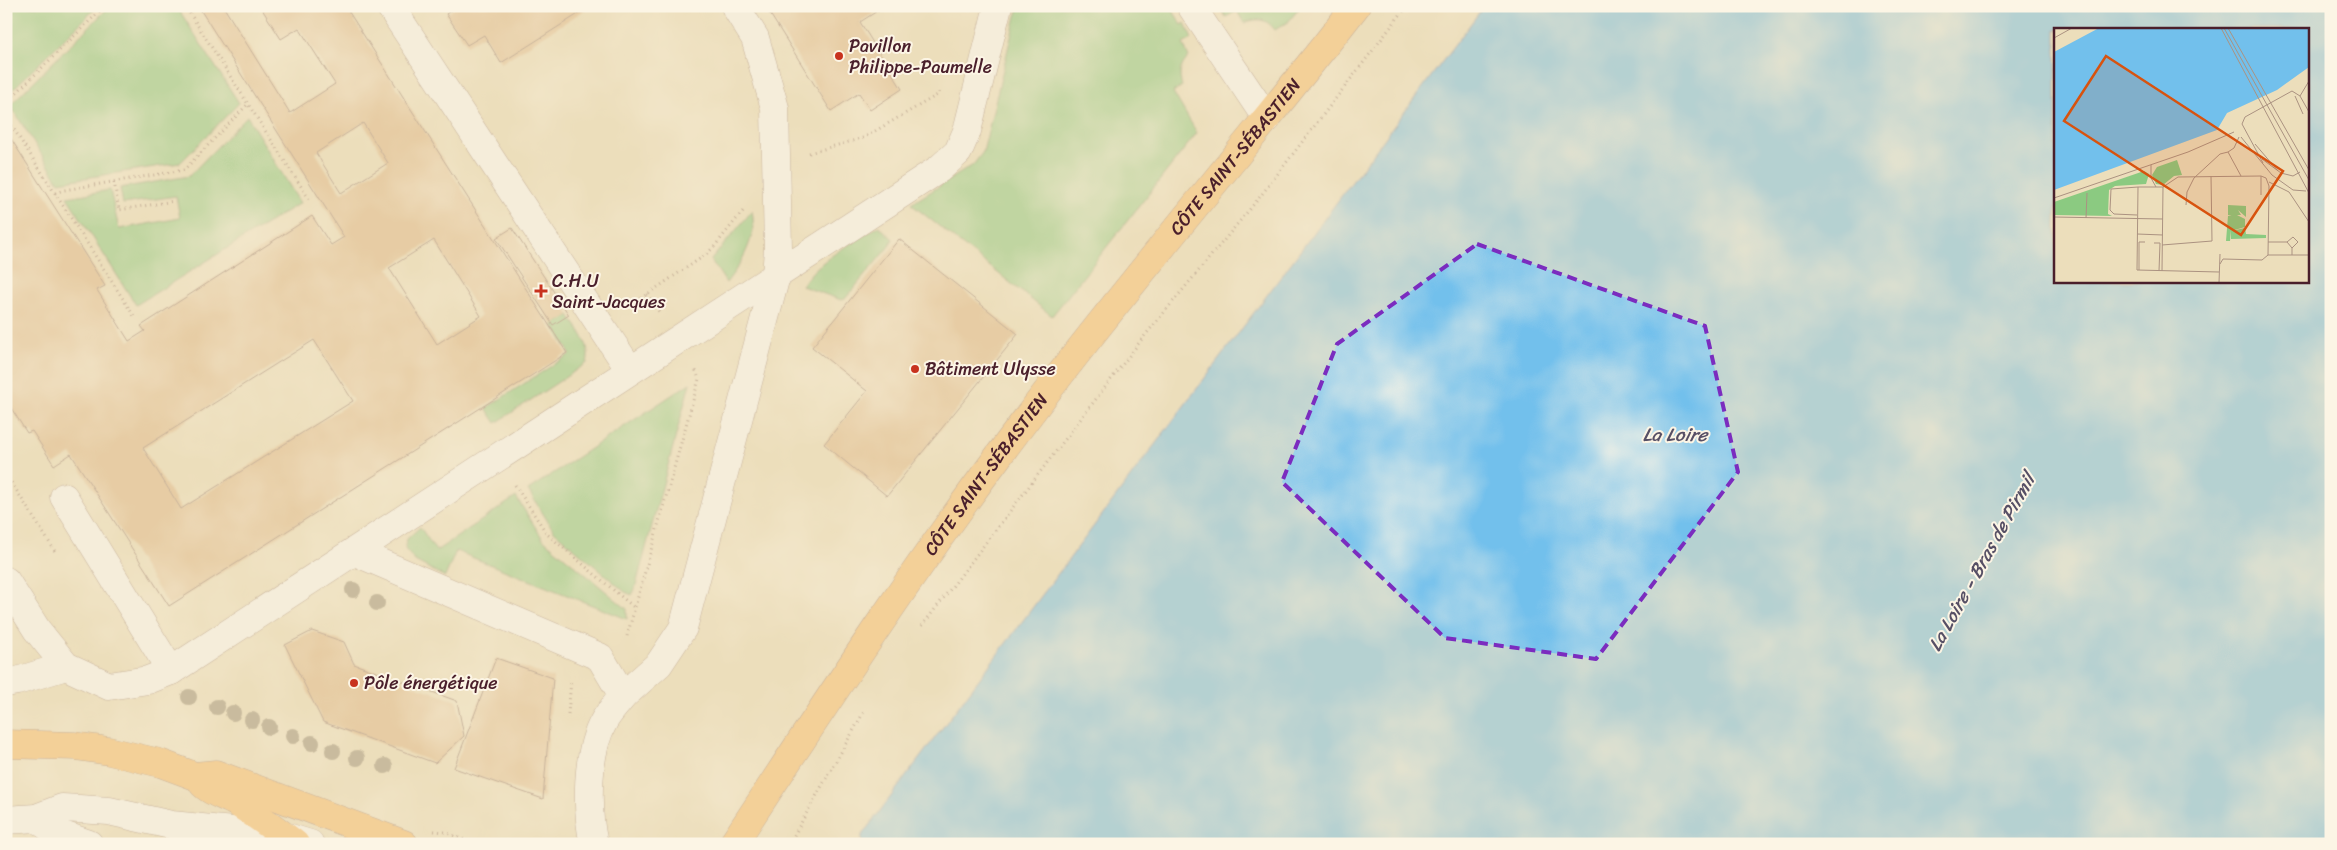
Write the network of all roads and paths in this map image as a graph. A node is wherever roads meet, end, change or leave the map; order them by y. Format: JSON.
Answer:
{"nodes":[{"id":1,"x":105,"y":6,"type":"edge"},
{"id":2,"x":390,"y":6,"type":"edge"},
{"id":3,"x":735,"y":6,"type":"edge"},
{"id":4,"x":998,"y":6,"type":"edge"},
{"id":5,"x":1191,"y":6,"type":"edge"},
{"id":6,"x":1356,"y":6,"type":"edge"},
{"id":7,"x":1407,"y":6,"type":"edge"},
{"id":8,"x":187,"y":9,"type":"dead end"},
{"id":9,"x":6,"y":104,"type":"edge"},
{"id":10,"x":248,"y":104,"type":"junction"},
{"id":11,"x":6,"y":117,"type":"edge"},
{"id":12,"x":1267,"y":119,"type":"junction"},
{"id":13,"x":114,"y":182,"type":"junction"},
{"id":14,"x":55,"y":193,"type":"junction"},
{"id":15,"x":174,"y":202,"type":"dead end"},
{"id":16,"x":311,"y":202,"type":"dead end"},
{"id":17,"x":776,"y":276,"type":"junction"},
{"id":18,"x":647,"y":294,"type":"dead end"},
{"id":19,"x":134,"y":316,"type":"dead end"},
{"id":20,"x":676,"y":340,"type":"junction"},
{"id":21,"x":630,"y":370,"type":"junction"},
{"id":22,"x":497,"y":458,"type":"junction"},
{"id":23,"x":6,"y":474,"type":"edge"},
{"id":24,"x":64,"y":497,"type":"dead end"},
{"id":25,"x":355,"y":552,"type":"junction"},
{"id":26,"x":59,"y":558,"type":"dead end"},
{"id":27,"x":6,"y":581,"type":"edge"},
{"id":28,"x":636,"y":609,"type":"junction"},
{"id":29,"x":916,"y":633,"type":"dead end"},
{"id":30,"x":597,"y":656,"type":"junction"},
{"id":31,"x":66,"y":666,"type":"junction"},
{"id":32,"x":171,"y":671,"type":"junction"},
{"id":33,"x":6,"y":683,"type":"edge"},
{"id":34,"x":624,"y":696,"type":"junction"},
{"id":35,"x":868,"y":706,"type":"dead end"},
{"id":36,"x":568,"y":715,"type":"dead end"},
{"id":37,"x":6,"y":744,"type":"edge"},
{"id":38,"x":195,"y":776,"type":"junction"},
{"id":39,"x":36,"y":818,"type":"junction"},
{"id":40,"x":6,"y":820,"type":"edge"},
{"id":41,"x":290,"y":840,"type":"edge"},
{"id":42,"x":89,"y":844,"type":"edge"},
{"id":43,"x":310,"y":844,"type":"edge"},
{"id":44,"x":404,"y":844,"type":"edge"},
{"id":45,"x":594,"y":844,"type":"edge"},
{"id":46,"x":733,"y":844,"type":"edge"},
{"id":47,"x":789,"y":844,"type":"edge"}],
"edges":[{"from":1,"to":9,"type":"path"},
{"from":2,"to":21,"type":"lane"},
{"from":3,"to":17,"type":"lane"},
{"from":4,"to":17,"type":"lane"},
{"from":5,"to":12,"type":"lane"},
{"from":6,"to":12,"type":"main road","name":"CÔTE SAINT-SÉBASTIEN"},
{"from":7,"to":29,"type":"path"},
{"from":8,"to":10,"type":"path"},
{"from":10,"to":13,"type":"path"},
{"from":10,"to":16,"type":"path"},
{"from":11,"to":14,"type":"path"},
{"from":12,"to":46,"type":"main road","name":"CÔTE SAINT-SÉBASTIEN"},
{"from":13,"to":14,"type":"path"},
{"from":13,"to":15,"type":"path"},
{"from":14,"to":19,"type":"path"},
{"from":17,"to":20,"type":"lane"},
{"from":17,"to":34,"type":"lane"},
{"from":18,"to":20,"type":"path"},
{"from":20,"to":21,"type":"lane"},
{"from":20,"to":28,"type":"path"},
{"from":21,"to":22,"type":"lane"},
{"from":22,"to":25,"type":"lane"},
{"from":22,"to":28,"type":"path"},
{"from":23,"to":26,"type":"path"},
{"from":24,"to":32,"type":"lane"},
{"from":25,"to":30,"type":"lane"},
{"from":25,"to":32,"type":"lane"},
{"from":27,"to":31,"type":"lane"},
{"from":28,"to":30,"type":"path"},
{"from":30,"to":34,"type":"lane"},
{"from":30,"to":36,"type":"path"},
{"from":31,"to":32,"type":"lane"},
{"from":31,"to":33,"type":"lane"},
{"from":34,"to":45,"type":"lane"},
{"from":35,"to":47,"type":"path"},
{"from":37,"to":38,"type":"main road"},
{"from":38,"to":41,"type":"main road"},
{"from":38,"to":44,"type":"main road"},
{"from":39,"to":40,"type":"lane"},
{"from":39,"to":41,"type":"lane"},
{"from":39,"to":42,"type":"lane"},
{"from":41,"to":43,"type":"lane"}]}
